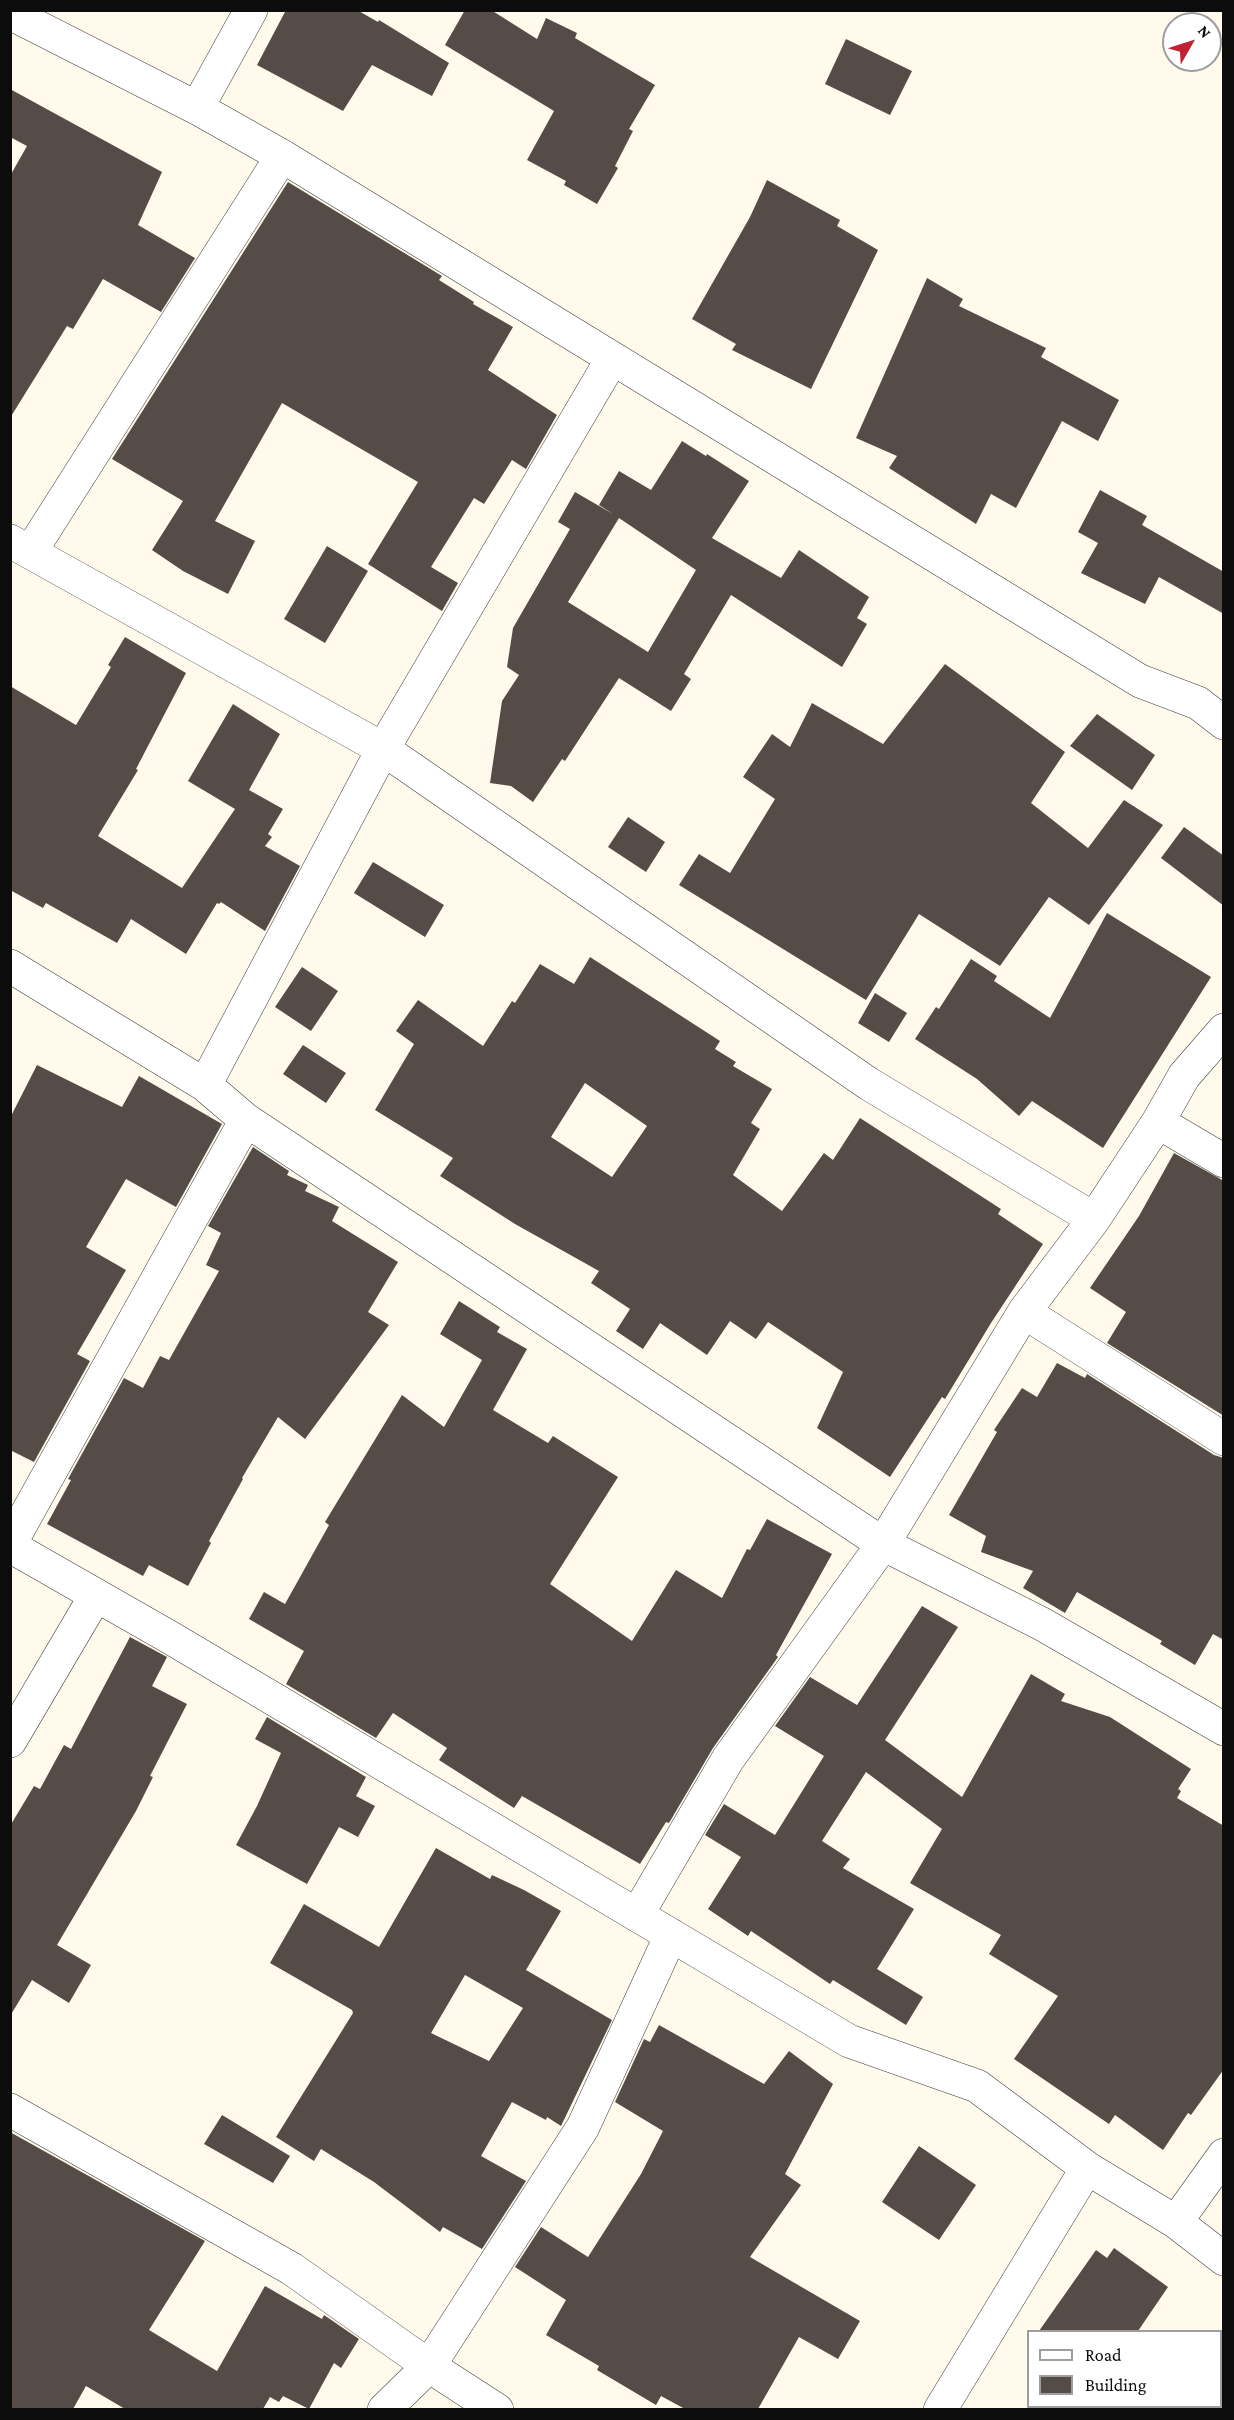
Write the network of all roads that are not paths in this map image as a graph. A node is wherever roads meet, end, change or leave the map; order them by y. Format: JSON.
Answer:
{"nodes":[{"id":1,"x":251,"y":10,"type":"edge"},
{"id":2,"x":10,"y":13,"type":"edge"},
{"id":3,"x":197,"y":108,"type":"junction"},
{"id":4,"x":282,"y":156,"type":"junction"},
{"id":5,"x":612,"y":359,"type":"junction"},
{"id":6,"x":21,"y":546,"type":"edge"},
{"id":7,"x":1224,"y":723,"type":"edge"},
{"id":8,"x":382,"y":749,"type":"junction"},
{"id":9,"x":10,"y":966,"type":"edge"},
{"id":10,"x":1224,"y":1030,"type":"edge"},
{"id":11,"x":205,"y":1085,"type":"junction"},
{"id":12,"x":246,"y":1120,"type":"junction"},
{"id":13,"x":1158,"y":1122,"type":"junction"},
{"id":14,"x":1224,"y":1161,"type":"edge"},
{"id":15,"x":1094,"y":1220,"type":"junction"},
{"id":16,"x":1024,"y":1312,"type":"junction"},
{"id":17,"x":1224,"y":1439,"type":"edge"},
{"id":18,"x":883,"y":1544,"type":"junction"},
{"id":19,"x":10,"y":1545,"type":"edge"},
{"id":20,"x":96,"y":1595,"type":"junction"},
{"id":21,"x":1224,"y":1729,"type":"edge"},
{"id":22,"x":10,"y":1741,"type":"edge"},
{"id":23,"x":637,"y":1915,"type":"junction"},
{"id":24,"x":671,"y":1935,"type":"junction"},
{"id":25,"x":10,"y":2110,"type":"edge"},
{"id":26,"x":1224,"y":2155,"type":"edge"},
{"id":27,"x":1087,"y":2168,"type":"junction"},
{"id":28,"x":1176,"y":2222,"type":"junction"},
{"id":29,"x":1224,"y":2259,"type":"edge"},
{"id":30,"x":429,"y":2366,"type":"junction"},
{"id":31,"x":384,"y":2409,"type":"edge"},
{"id":32,"x":497,"y":2409,"type":"edge"},
{"id":33,"x":940,"y":2409,"type":"edge"}],
"edges":[{"from":1,"to":3,"type":"street"},
{"from":2,"to":3,"type":"street"},
{"from":3,"to":4,"type":"street"},
{"from":4,"to":5,"type":"street"},
{"from":4,"to":6,"type":"street"},
{"from":5,"to":7,"type":"street"},
{"from":5,"to":8,"type":"street"},
{"from":6,"to":8,"type":"street"},
{"from":8,"to":11,"type":"street"},
{"from":8,"to":15,"type":"street"},
{"from":9,"to":11,"type":"street"},
{"from":10,"to":13,"type":"street"},
{"from":11,"to":12,"type":"street"},
{"from":12,"to":18,"type":"street"},
{"from":12,"to":19,"type":"street"},
{"from":13,"to":14,"type":"street"},
{"from":13,"to":15,"type":"street"},
{"from":15,"to":16,"type":"street"},
{"from":16,"to":17,"type":"street"},
{"from":16,"to":18,"type":"street"},
{"from":18,"to":21,"type":"street"},
{"from":18,"to":23,"type":"street"},
{"from":19,"to":20,"type":"street"},
{"from":20,"to":22,"type":"street"},
{"from":20,"to":23,"type":"street"},
{"from":23,"to":24,"type":"street"},
{"from":24,"to":27,"type":"street"},
{"from":24,"to":30,"type":"street"},
{"from":25,"to":30,"type":"street"},
{"from":26,"to":28,"type":"street"},
{"from":27,"to":28,"type":"street"},
{"from":27,"to":33,"type":"street"},
{"from":28,"to":29,"type":"street"},
{"from":30,"to":31,"type":"street"},
{"from":30,"to":32,"type":"street"}]}
